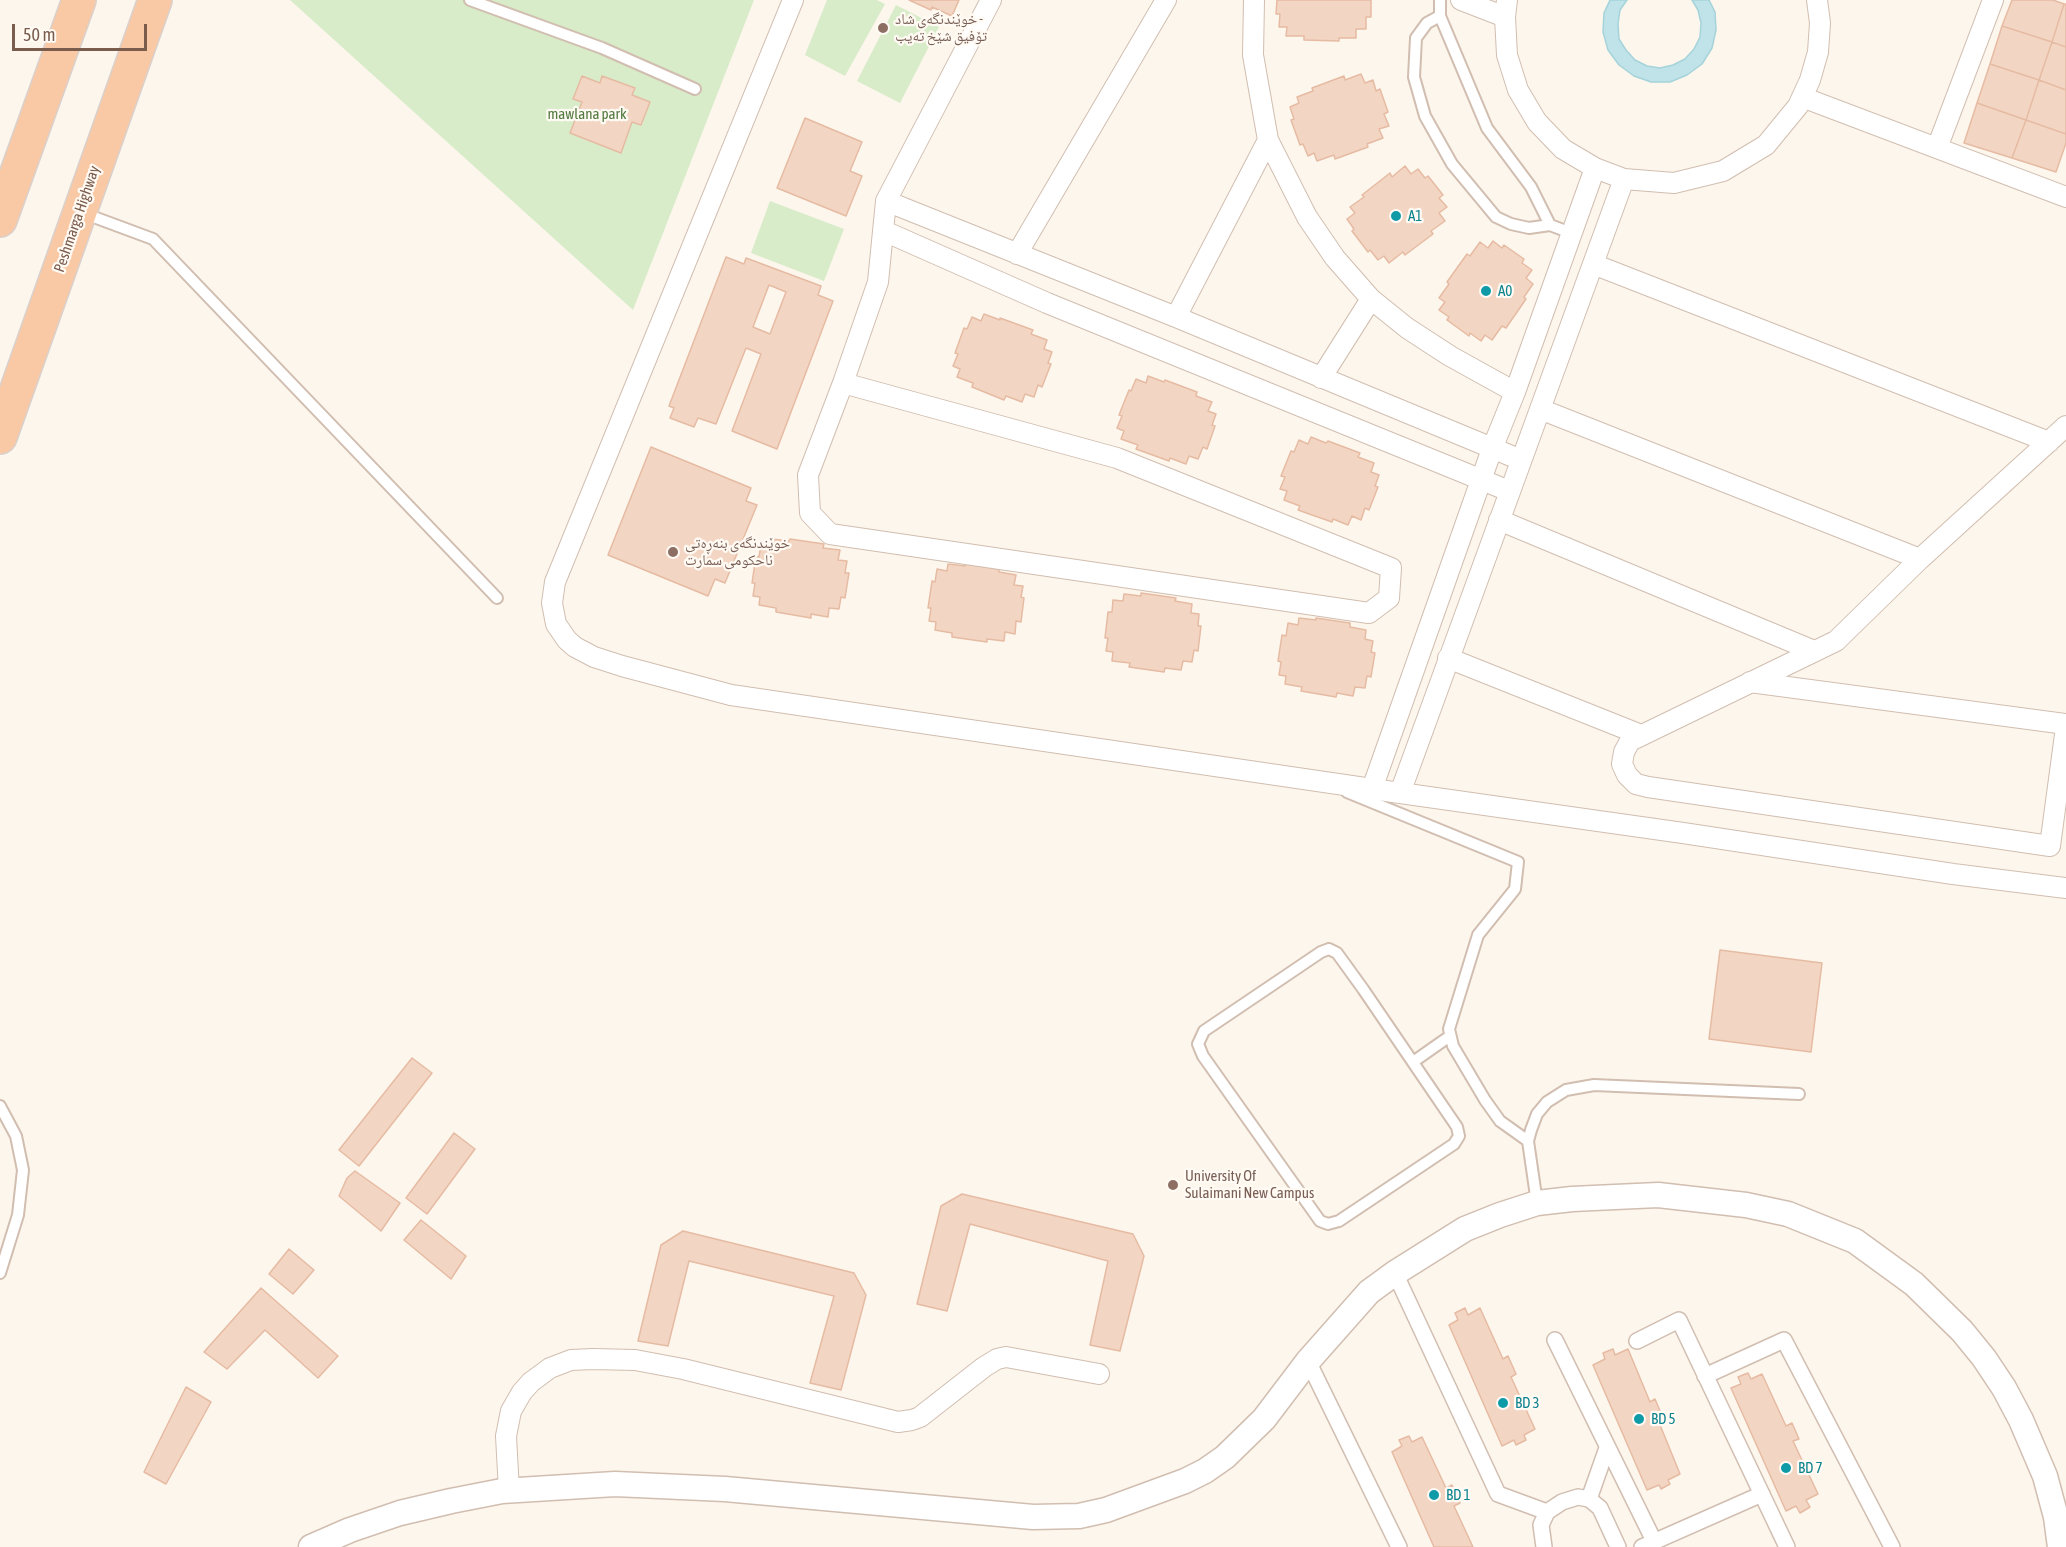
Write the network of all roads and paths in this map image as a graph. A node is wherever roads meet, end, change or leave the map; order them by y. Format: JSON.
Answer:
{"nodes":[{"id":1,"x":79,"y":0,"type":"edge"},
{"id":2,"x":154,"y":0,"type":"edge"},
{"id":3,"x":470,"y":0,"type":"edge"},
{"id":4,"x":793,"y":0,"type":"edge"},
{"id":5,"x":992,"y":0,"type":"edge"},
{"id":6,"x":1166,"y":0,"type":"edge"},
{"id":7,"x":1254,"y":0,"type":"edge"},
{"id":8,"x":1440,"y":0,"type":"edge"},
{"id":9,"x":1461,"y":0,"type":"edge"},
{"id":10,"x":1817,"y":0,"type":"edge"},
{"id":11,"x":1830,"y":0,"type":"edge"},
{"id":12,"x":1993,"y":0,"type":"edge"},
{"id":13,"x":1506,"y":9,"type":"edge"},
{"id":14,"x":1440,"y":15,"type":"junction"},
{"id":15,"x":1820,"y":23,"type":"junction"},
{"id":16,"x":695,"y":89,"type":"dead end"},
{"id":17,"x":1802,"y":97,"type":"junction"},
{"id":18,"x":1268,"y":140,"type":"junction"},
{"id":19,"x":1937,"y":148,"type":"junction"},
{"id":20,"x":1595,"y":168,"type":"junction"},
{"id":21,"x":1624,"y":179,"type":"junction"},
{"id":22,"x":2066,"y":197,"type":"edge"},
{"id":23,"x":886,"y":201,"type":"junction"},
{"id":24,"x":1,"y":212,"type":"edge"},
{"id":25,"x":80,"y":212,"type":"junction"},
{"id":26,"x":1550,"y":225,"type":"junction"},
{"id":27,"x":884,"y":231,"type":"junction"},
{"id":28,"x":1571,"y":233,"type":"junction"},
{"id":29,"x":1017,"y":254,"type":"junction"},
{"id":30,"x":1593,"y":264,"type":"junction"},
{"id":31,"x":1062,"y":271,"type":"junction"},
{"id":32,"x":1371,"y":299,"type":"junction"},
{"id":33,"x":1047,"y":303,"type":"junction"},
{"id":34,"x":1176,"y":316,"type":"junction"},
{"id":35,"x":1321,"y":378,"type":"junction"},
{"id":36,"x":843,"y":383,"type":"junction"},
{"id":37,"x":1515,"y":392,"type":"junction"},
{"id":38,"x":1540,"y":408,"type":"junction"},
{"id":39,"x":2066,"y":426,"type":"edge"},
{"id":40,"x":0,"y":437,"type":"edge"},
{"id":41,"x":2049,"y":442,"type":"junction"},
{"id":42,"x":1492,"y":449,"type":"junction"},
{"id":43,"x":1521,"y":460,"type":"junction"},
{"id":44,"x":1481,"y":480,"type":"junction"},
{"id":45,"x":1509,"y":491,"type":"junction"},
{"id":46,"x":1499,"y":520,"type":"junction"},
{"id":47,"x":1920,"y":559,"type":"junction"},
{"id":48,"x":497,"y":598,"type":"dead end"},
{"id":49,"x":1814,"y":651,"type":"junction"},
{"id":50,"x":1448,"y":658,"type":"junction"},
{"id":51,"x":1750,"y":682,"type":"junction"},
{"id":52,"x":1398,"y":716,"type":"junction"},
{"id":53,"x":1425,"y":724,"type":"junction"},
{"id":54,"x":2066,"y":725,"type":"edge"},
{"id":55,"x":1641,"y":735,"type":"junction"},
{"id":56,"x":1325,"y":783,"type":"junction"},
{"id":57,"x":1372,"y":789,"type":"junction"},
{"id":58,"x":1400,"y":793,"type":"junction"},
{"id":59,"x":2066,"y":888,"type":"edge"},
{"id":60,"x":1450,"y":1036,"type":"junction"},
{"id":61,"x":1413,"y":1062,"type":"junction"},
{"id":62,"x":1799,"y":1094,"type":"dead end"},
{"id":63,"x":0,"y":1106,"type":"edge"},
{"id":64,"x":1528,"y":1141,"type":"junction"},
{"id":65,"x":1537,"y":1203,"type":"junction"},
{"id":66,"x":0,"y":1273,"type":"edge"},
{"id":67,"x":1395,"y":1273,"type":"junction"},
{"id":68,"x":1555,"y":1340,"type":"dead end"},
{"id":69,"x":1637,"y":1341,"type":"dead end"},
{"id":70,"x":1308,"y":1361,"type":"junction"},
{"id":71,"x":1099,"y":1374,"type":"dead end"},
{"id":72,"x":1705,"y":1376,"type":"junction"},
{"id":73,"x":1608,"y":1448,"type":"junction"},
{"id":74,"x":510,"y":1491,"type":"junction"},
{"id":75,"x":1762,"y":1494,"type":"junction"},
{"id":76,"x":1589,"y":1499,"type":"junction"},
{"id":77,"x":1547,"y":1512,"type":"junction"},
{"id":78,"x":1648,"y":1544,"type":"edge"},
{"id":79,"x":311,"y":1547,"type":"edge"},
{"id":80,"x":1399,"y":1547,"type":"edge"},
{"id":81,"x":1544,"y":1547,"type":"edge"},
{"id":82,"x":1618,"y":1547,"type":"edge"},
{"id":83,"x":1787,"y":1547,"type":"edge"},
{"id":84,"x":1892,"y":1547,"type":"edge"},
{"id":85,"x":2060,"y":1547,"type":"edge"}],
"edges":[{"from":1,"to":24,"type":"highway"},
{"from":2,"to":25,"type":"highway","name":"Peshmarga Highway"},
{"from":3,"to":16,"type":"lane"},
{"from":4,"to":56,"type":"street"},
{"from":5,"to":23,"type":"street"},
{"from":6,"to":29,"type":"street"},
{"from":7,"to":18,"type":"street"},
{"from":8,"to":14,"type":"lane"},
{"from":9,"to":13,"type":"street"},
{"from":10,"to":15,"type":"street"},
{"from":11,"to":15,"type":"street"},
{"from":12,"to":19,"type":"street"},
{"from":13,"to":20,"type":"street"},
{"from":14,"to":26,"type":"lane"},
{"from":14,"to":26,"type":"lane"},
{"from":15,"to":17,"type":"street"},
{"from":17,"to":19,"type":"street"},
{"from":17,"to":21,"type":"street"},
{"from":18,"to":32,"type":"street"},
{"from":18,"to":34,"type":"street"},
{"from":19,"to":22,"type":"street"},
{"from":20,"to":21,"type":"street"},
{"from":20,"to":28,"type":"street"},
{"from":21,"to":30,"type":"street"},
{"from":23,"to":27,"type":"street"},
{"from":23,"to":29,"type":"street"},
{"from":25,"to":40,"type":"highway","name":"Peshmarga Highway"},
{"from":25,"to":48,"type":"lane"},
{"from":26,"to":28,"type":"lane"},
{"from":27,"to":33,"type":"street"},
{"from":27,"to":36,"type":"street"},
{"from":28,"to":37,"type":"street"},
{"from":29,"to":31,"type":"street"},
{"from":30,"to":38,"type":"street"},
{"from":30,"to":41,"type":"street"},
{"from":31,"to":33,"type":"street"},
{"from":31,"to":34,"type":"street"},
{"from":32,"to":35,"type":"street"},
{"from":32,"to":37,"type":"street"},
{"from":33,"to":44,"type":"street"},
{"from":34,"to":35,"type":"street"},
{"from":35,"to":42,"type":"street"},
{"from":36,"to":36,"type":"street"},
{"from":37,"to":42,"type":"street"},
{"from":38,"to":43,"type":"street"},
{"from":38,"to":47,"type":"street"},
{"from":39,"to":41,"type":"street"},
{"from":41,"to":47,"type":"street"},
{"from":42,"to":43,"type":"street"},
{"from":42,"to":44,"type":"street"},
{"from":43,"to":45,"type":"street"},
{"from":44,"to":45,"type":"street"},
{"from":44,"to":52,"type":"street"},
{"from":45,"to":46,"type":"street"},
{"from":46,"to":49,"type":"street"},
{"from":46,"to":50,"type":"street"},
{"from":47,"to":49,"type":"street"},
{"from":49,"to":51,"type":"street"},
{"from":50,"to":53,"type":"street"},
{"from":50,"to":55,"type":"street"},
{"from":51,"to":54,"type":"street"},
{"from":51,"to":55,"type":"street"},
{"from":52,"to":53,"type":"street"},
{"from":52,"to":57,"type":"street"},
{"from":53,"to":58,"type":"street"},
{"from":54,"to":55,"type":"street"},
{"from":56,"to":57,"type":"street"},
{"from":56,"to":60,"type":"lane"},
{"from":57,"to":58,"type":"street"},
{"from":58,"to":59,"type":"street"},
{"from":60,"to":61,"type":"lane"},
{"from":60,"to":64,"type":"lane"},
{"from":61,"to":61,"type":"lane"},
{"from":62,"to":64,"type":"lane"},
{"from":63,"to":66,"type":"lane"},
{"from":64,"to":65,"type":"lane"},
{"from":65,"to":67,"type":"street"},
{"from":65,"to":85,"type":"street"},
{"from":67,"to":70,"type":"street"},
{"from":67,"to":77,"type":"street"},
{"from":68,"to":73,"type":"street"},
{"from":69,"to":72,"type":"street"},
{"from":70,"to":74,"type":"street"},
{"from":70,"to":80,"type":"street"},
{"from":71,"to":74,"type":"street"},
{"from":72,"to":75,"type":"street"},
{"from":72,"to":84,"type":"street"},
{"from":73,"to":76,"type":"street"},
{"from":73,"to":78,"type":"street"},
{"from":74,"to":79,"type":"street"},
{"from":75,"to":78,"type":"street"},
{"from":75,"to":83,"type":"street"},
{"from":76,"to":77,"type":"street"},
{"from":76,"to":82,"type":"street"},
{"from":77,"to":81,"type":"street"}]}
